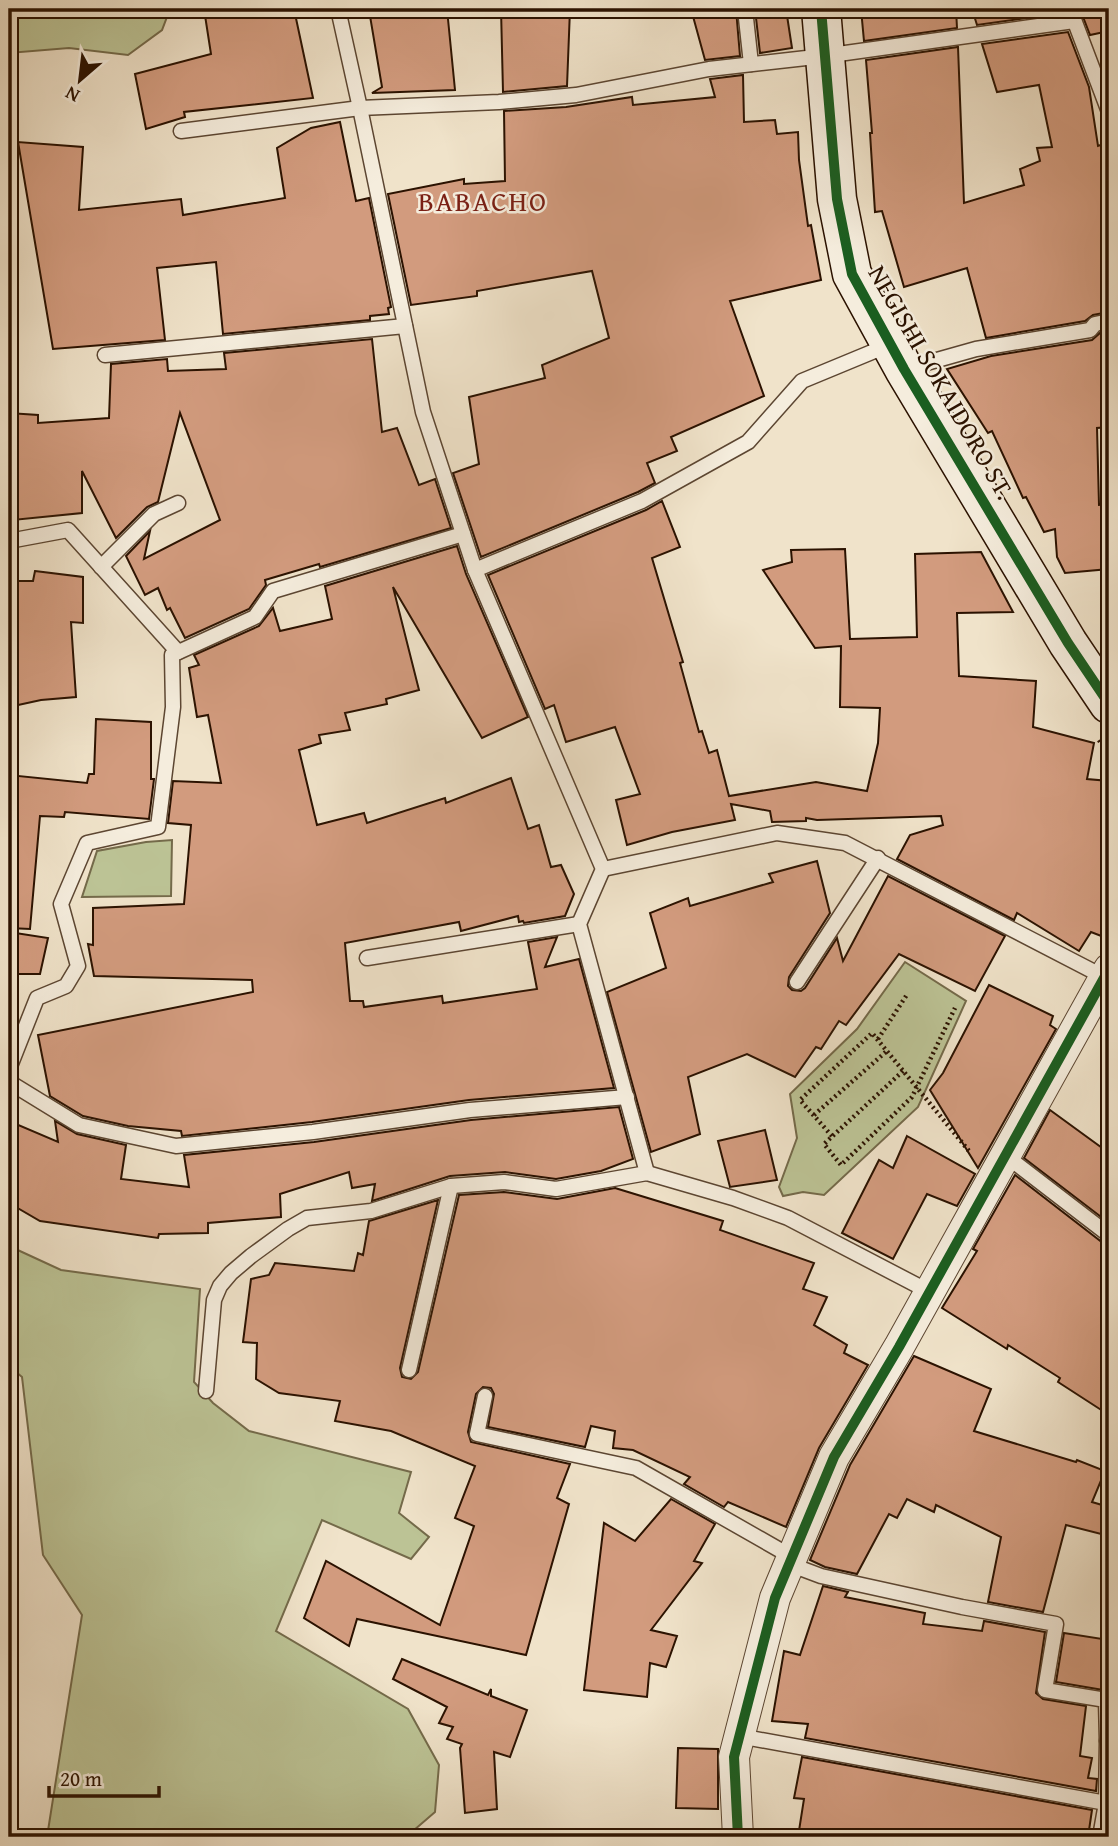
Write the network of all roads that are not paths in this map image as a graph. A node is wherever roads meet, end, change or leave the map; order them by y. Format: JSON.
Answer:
{"nodes":[{"id":1,"x":338,"y":9,"type":"edge"},
{"id":2,"x":745,"y":9,"type":"edge"},
{"id":3,"x":821,"y":9,"type":"edge"},
{"id":4,"x":1072,"y":15,"type":"edge"},
{"id":5,"x":824,"y":56,"type":"junction"},
{"id":6,"x":751,"y":64,"type":"junction"},
{"id":7,"x":360,"y":108,"type":"junction"},
{"id":8,"x":1109,"y":112,"type":"edge"},
{"id":9,"x":181,"y":131,"type":"dead end"},
{"id":10,"x":1109,"y":321,"type":"edge"},
{"id":11,"x":405,"y":326,"type":"junction"},
{"id":12,"x":105,"y":355,"type":"dead end"},
{"id":13,"x":897,"y":357,"type":"junction"},
{"id":14,"x":178,"y":503,"type":"dead end"},
{"id":15,"x":463,"y":534,"type":"junction"},
{"id":16,"x":9,"y":541,"type":"edge"},
{"id":17,"x":101,"y":567,"type":"junction"},
{"id":18,"x":475,"y":570,"type":"junction"},
{"id":19,"x":178,"y":652,"type":"junction"},
{"id":20,"x":1109,"y":704,"type":"edge"},
{"id":21,"x":878,"y":858,"type":"junction"},
{"id":22,"x":603,"y":869,"type":"junction"},
{"id":23,"x":579,"y":924,"type":"junction"},
{"id":24,"x":367,"y":958,"type":"dead end"},
{"id":25,"x":1107,"y":973,"type":"edge"},
{"id":26,"x":797,"y":982,"type":"dead end"},
{"id":27,"x":9,"y":1069,"type":"edge"},
{"id":28,"x":9,"y":1082,"type":"edge"},
{"id":29,"x":627,"y":1097,"type":"junction"},
{"id":30,"x":1000,"y":1164,"type":"junction"},
{"id":31,"x":647,"y":1173,"type":"junction"},
{"id":32,"x":451,"y":1186,"type":"junction"},
{"id":33,"x":1109,"y":1235,"type":"edge"},
{"id":34,"x":928,"y":1291,"type":"junction"},
{"id":35,"x":409,"y":1370,"type":"dead end"},
{"id":36,"x":206,"y":1391,"type":"dead end"},
{"id":37,"x":485,"y":1396,"type":"dead end"},
{"id":38,"x":790,"y":1560,"type":"junction"},
{"id":39,"x":739,"y":1736,"type":"junction"},
{"id":40,"x":1108,"y":1741,"type":"edge"},
{"id":41,"x":1106,"y":1803,"type":"junction"},
{"id":42,"x":738,"y":1837,"type":"edge"},
{"id":43,"x":1100,"y":1837,"type":"edge"}],
"edges":[{"from":1,"to":7,"type":"lane"},
{"from":2,"to":6,"type":"lane"},
{"from":3,"to":5,"type":"street","name":"NEGISHI SOKAIDORO ST."},
{"from":4,"to":5,"type":"lane"},
{"from":4,"to":8,"type":"lane"},
{"from":5,"to":6,"type":"lane"},
{"from":5,"to":13,"type":"street","name":"NEGISHI SOKAIDORO ST."},
{"from":6,"to":7,"type":"lane"},
{"from":7,"to":9,"type":"lane"},
{"from":7,"to":11,"type":"lane"},
{"from":10,"to":13,"type":"lane"},
{"from":11,"to":12,"type":"lane"},
{"from":11,"to":15,"type":"lane"},
{"from":13,"to":18,"type":"lane"},
{"from":13,"to":20,"type":"street","name":"NEGISHI SOKAIDORO ST."},
{"from":14,"to":17,"type":"lane"},
{"from":15,"to":18,"type":"lane"},
{"from":15,"to":19,"type":"lane"},
{"from":16,"to":17,"type":"lane"},
{"from":17,"to":19,"type":"lane"},
{"from":18,"to":22,"type":"lane"},
{"from":19,"to":27,"type":"lane"},
{"from":21,"to":22,"type":"lane"},
{"from":21,"to":25,"type":"lane"},
{"from":21,"to":26,"type":"lane"},
{"from":22,"to":23,"type":"lane"},
{"from":23,"to":24,"type":"lane"},
{"from":23,"to":29,"type":"lane"},
{"from":25,"to":30,"type":"street"},
{"from":28,"to":29,"type":"lane"},
{"from":29,"to":31,"type":"lane"},
{"from":30,"to":33,"type":"lane"},
{"from":30,"to":34,"type":"street"},
{"from":31,"to":32,"type":"lane"},
{"from":31,"to":34,"type":"lane"},
{"from":32,"to":35,"type":"lane"},
{"from":32,"to":36,"type":"lane"},
{"from":34,"to":38,"type":"street"},
{"from":37,"to":38,"type":"lane"},
{"from":38,"to":39,"type":"street"},
{"from":38,"to":40,"type":"lane"},
{"from":39,"to":41,"type":"lane"},
{"from":39,"to":42,"type":"street"},
{"from":40,"to":41,"type":"lane"},
{"from":41,"to":43,"type":"lane"}]}
